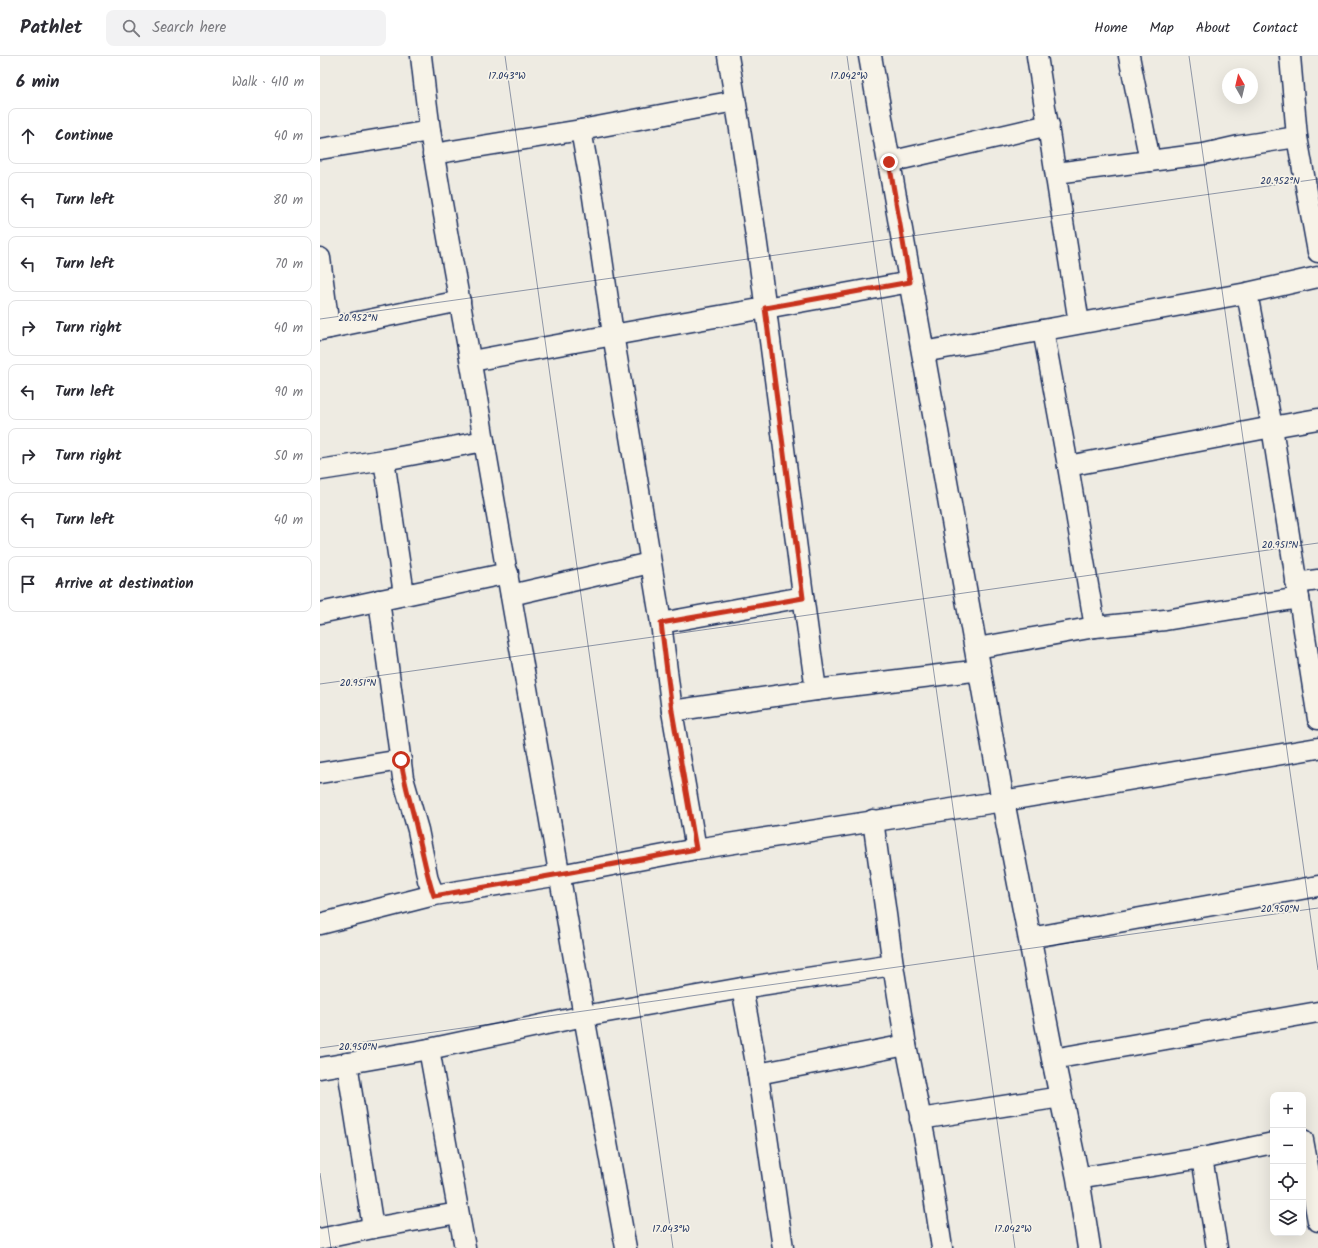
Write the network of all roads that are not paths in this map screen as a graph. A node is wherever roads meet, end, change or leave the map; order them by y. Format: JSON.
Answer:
{"nodes":[{"id":1,"x":421,"y":56,"type":"edge"},
{"id":2,"x":728,"y":56,"type":"edge"},
{"id":3,"x":870,"y":56,"type":"edge"},
{"id":4,"x":1037,"y":56,"type":"edge"},
{"id":5,"x":1129,"y":56,"type":"edge"},
{"id":6,"x":1290,"y":56,"type":"edge"},
{"id":7,"x":735,"y":101,"type":"junction"},
{"id":8,"x":1049,"y":125,"type":"junction"},
{"id":9,"x":580,"y":130,"type":"junction"},
{"id":10,"x":430,"y":131,"type":"junction"},
{"id":11,"x":1297,"y":137,"type":"junction"},
{"id":12,"x":320,"y":149,"type":"edge"},
{"id":13,"x":434,"y":154,"type":"junction"},
{"id":14,"x":1150,"y":161,"type":"junction"},
{"id":15,"x":889,"y":162,"type":"junction"},
{"id":16,"x":1056,"y":173,"type":"junction"},
{"id":17,"x":1318,"y":252,"type":"edge"},
{"id":18,"x":320,"y":258,"type":"edge"},
{"id":19,"x":1318,"y":277,"type":"edge"},
{"id":20,"x":910,"y":282,"type":"junction"},
{"id":21,"x":1247,"y":293,"type":"junction"},
{"id":22,"x":460,"y":301,"type":"junction"},
{"id":23,"x":765,"y":308,"type":"junction"},
{"id":24,"x":1079,"y":323,"type":"junction"},
{"id":25,"x":324,"y":329,"type":"edge"},
{"id":26,"x":1043,"y":330,"type":"junction"},
{"id":27,"x":613,"y":334,"type":"junction"},
{"id":28,"x":923,"y":352,"type":"junction"},
{"id":29,"x":472,"y":361,"type":"junction"},
{"id":30,"x":1318,"y":420,"type":"edge"},
{"id":31,"x":1272,"y":427,"type":"junction"},
{"id":32,"x":484,"y":441,"type":"junction"},
{"id":33,"x":384,"y":460,"type":"junction"},
{"id":34,"x":1068,"y":466,"type":"junction"},
{"id":35,"x":320,"y":470,"type":"edge"},
{"id":36,"x":650,"y":563,"type":"junction"},
{"id":37,"x":508,"y":573,"type":"junction"},
{"id":38,"x":1318,"y":580,"type":"edge"},
{"id":39,"x":1298,"y":591,"type":"junction"},
{"id":40,"x":404,"y":594,"type":"junction"},
{"id":41,"x":511,"y":595,"type":"junction"},
{"id":42,"x":803,"y":598,"type":"junction"},
{"id":43,"x":379,"y":600,"type":"junction"},
{"id":44,"x":320,"y":613,"type":"edge"},
{"id":45,"x":661,"y":623,"type":"junction"},
{"id":46,"x":1095,"y":627,"type":"junction"},
{"id":47,"x":977,"y":648,"type":"junction"},
{"id":48,"x":981,"y":670,"type":"junction"},
{"id":49,"x":816,"y":690,"type":"junction"},
{"id":50,"x":672,"y":711,"type":"junction"},
{"id":51,"x":1318,"y":719,"type":"edge"},
{"id":52,"x":1318,"y":748,"type":"edge"},
{"id":53,"x":401,"y":760,"type":"junction"},
{"id":54,"x":320,"y":773,"type":"edge"},
{"id":55,"x":1003,"y":801,"type":"junction"},
{"id":56,"x":873,"y":820,"type":"junction"},
{"id":57,"x":696,"y":849,"type":"junction"},
{"id":58,"x":560,"y":874,"type":"junction"},
{"id":59,"x":1318,"y":886,"type":"edge"},
{"id":60,"x":434,"y":896,"type":"junction"},
{"id":61,"x":320,"y":924,"type":"edge"},
{"id":62,"x":1030,"y":938,"type":"junction"},
{"id":63,"x":893,"y":965,"type":"junction"},
{"id":64,"x":742,"y":988,"type":"junction"},
{"id":65,"x":1318,"y":1012,"type":"edge"},
{"id":66,"x":584,"y":1016,"type":"junction"},
{"id":67,"x":906,"y":1045,"type":"junction"},
{"id":68,"x":429,"y":1049,"type":"junction"},
{"id":69,"x":1053,"y":1059,"type":"junction"},
{"id":70,"x":347,"y":1063,"type":"junction"},
{"id":71,"x":320,"y":1068,"type":"edge"},
{"id":72,"x":758,"y":1074,"type":"junction"},
{"id":73,"x":1061,"y":1097,"type":"junction"},
{"id":74,"x":920,"y":1119,"type":"junction"},
{"id":75,"x":1318,"y":1134,"type":"edge"},
{"id":76,"x":1306,"y":1136,"type":"edge"},
{"id":77,"x":1270,"y":1144,"type":"edge"},
{"id":78,"x":1306,"y":1156,"type":"edge"},
{"id":79,"x":1202,"y":1158,"type":"junction"},
{"id":80,"x":1078,"y":1178,"type":"junction"},
{"id":81,"x":458,"y":1213,"type":"junction"},
{"id":82,"x":1318,"y":1221,"type":"edge"},
{"id":83,"x":373,"y":1228,"type":"junction"},
{"id":84,"x":320,"y":1239,"type":"edge"},
{"id":85,"x":465,"y":1248,"type":"edge"},
{"id":86,"x":626,"y":1248,"type":"edge"},
{"id":87,"x":783,"y":1248,"type":"edge"},
{"id":88,"x":942,"y":1248,"type":"edge"},
{"id":89,"x":1089,"y":1248,"type":"edge"},
{"id":90,"x":1217,"y":1248,"type":"edge"}],
"edges":[{"from":1,"to":10,"type":"street"},
{"from":2,"to":7,"type":"street"},
{"from":3,"to":15,"type":"street"},
{"from":4,"to":8,"type":"street"},
{"from":5,"to":14,"type":"street"},
{"from":6,"to":11,"type":"street"},
{"from":7,"to":9,"type":"street"},
{"from":7,"to":23,"type":"street"},
{"from":8,"to":15,"type":"street"},
{"from":8,"to":16,"type":"street"},
{"from":9,"to":13,"type":"street"},
{"from":9,"to":27,"type":"street"},
{"from":10,"to":12,"type":"street"},
{"from":10,"to":13,"type":"street"},
{"from":11,"to":14,"type":"street"},
{"from":11,"to":17,"type":"street"},
{"from":13,"to":22,"type":"street"},
{"from":14,"to":16,"type":"street"},
{"from":15,"to":20,"type":"street"},
{"from":16,"to":24,"type":"street"},
{"from":18,"to":25,"type":"street"},
{"from":19,"to":21,"type":"street"},
{"from":20,"to":23,"type":"street"},
{"from":20,"to":28,"type":"street"},
{"from":21,"to":24,"type":"street"},
{"from":21,"to":31,"type":"street"},
{"from":22,"to":25,"type":"street"},
{"from":22,"to":29,"type":"street"},
{"from":23,"to":27,"type":"street"},
{"from":23,"to":42,"type":"street"},
{"from":24,"to":26,"type":"street"},
{"from":26,"to":28,"type":"street"},
{"from":26,"to":34,"type":"street"},
{"from":27,"to":29,"type":"street"},
{"from":27,"to":36,"type":"street"},
{"from":28,"to":47,"type":"street"},
{"from":29,"to":32,"type":"street"},
{"from":30,"to":31,"type":"street"},
{"from":31,"to":34,"type":"street"},
{"from":31,"to":39,"type":"street"},
{"from":32,"to":33,"type":"street"},
{"from":32,"to":37,"type":"street"},
{"from":33,"to":35,"type":"street"},
{"from":33,"to":40,"type":"street"},
{"from":34,"to":46,"type":"street"},
{"from":36,"to":41,"type":"street"},
{"from":36,"to":45,"type":"street"},
{"from":37,"to":40,"type":"street"},
{"from":37,"to":41,"type":"street"},
{"from":38,"to":39,"type":"street"},
{"from":39,"to":46,"type":"street"},
{"from":39,"to":51,"type":"street"},
{"from":40,"to":43,"type":"street"},
{"from":41,"to":58,"type":"street"},
{"from":42,"to":45,"type":"street"},
{"from":42,"to":49,"type":"street"},
{"from":43,"to":44,"type":"street"},
{"from":43,"to":53,"type":"street"},
{"from":45,"to":50,"type":"street"},
{"from":46,"to":47,"type":"street"},
{"from":47,"to":48,"type":"street"},
{"from":48,"to":49,"type":"street"},
{"from":48,"to":55,"type":"street"},
{"from":49,"to":50,"type":"street"},
{"from":50,"to":57,"type":"street"},
{"from":52,"to":55,"type":"street"},
{"from":53,"to":54,"type":"street"},
{"from":53,"to":60,"type":"street"},
{"from":55,"to":56,"type":"street"},
{"from":55,"to":62,"type":"street"},
{"from":56,"to":57,"type":"street"},
{"from":56,"to":63,"type":"street"},
{"from":57,"to":58,"type":"street"},
{"from":58,"to":60,"type":"street"},
{"from":58,"to":66,"type":"street"},
{"from":59,"to":62,"type":"street"},
{"from":60,"to":61,"type":"street"},
{"from":62,"to":69,"type":"street"},
{"from":63,"to":64,"type":"street"},
{"from":63,"to":67,"type":"street"},
{"from":64,"to":66,"type":"street"},
{"from":64,"to":72,"type":"street"},
{"from":65,"to":69,"type":"street"},
{"from":66,"to":68,"type":"street"},
{"from":66,"to":86,"type":"street"},
{"from":67,"to":72,"type":"street"},
{"from":67,"to":74,"type":"street"},
{"from":68,"to":70,"type":"street"},
{"from":68,"to":81,"type":"street"},
{"from":69,"to":73,"type":"street"},
{"from":70,"to":71,"type":"street"},
{"from":70,"to":83,"type":"street"},
{"from":72,"to":87,"type":"street"},
{"from":73,"to":74,"type":"street"},
{"from":73,"to":80,"type":"street"},
{"from":74,"to":88,"type":"street"},
{"from":75,"to":76,"type":"street"},
{"from":77,"to":79,"type":"street"},
{"from":78,"to":82,"type":"street"},
{"from":79,"to":80,"type":"street"},
{"from":79,"to":90,"type":"street"},
{"from":80,"to":89,"type":"street"},
{"from":81,"to":83,"type":"street"},
{"from":81,"to":85,"type":"street"},
{"from":83,"to":84,"type":"street"}]}
